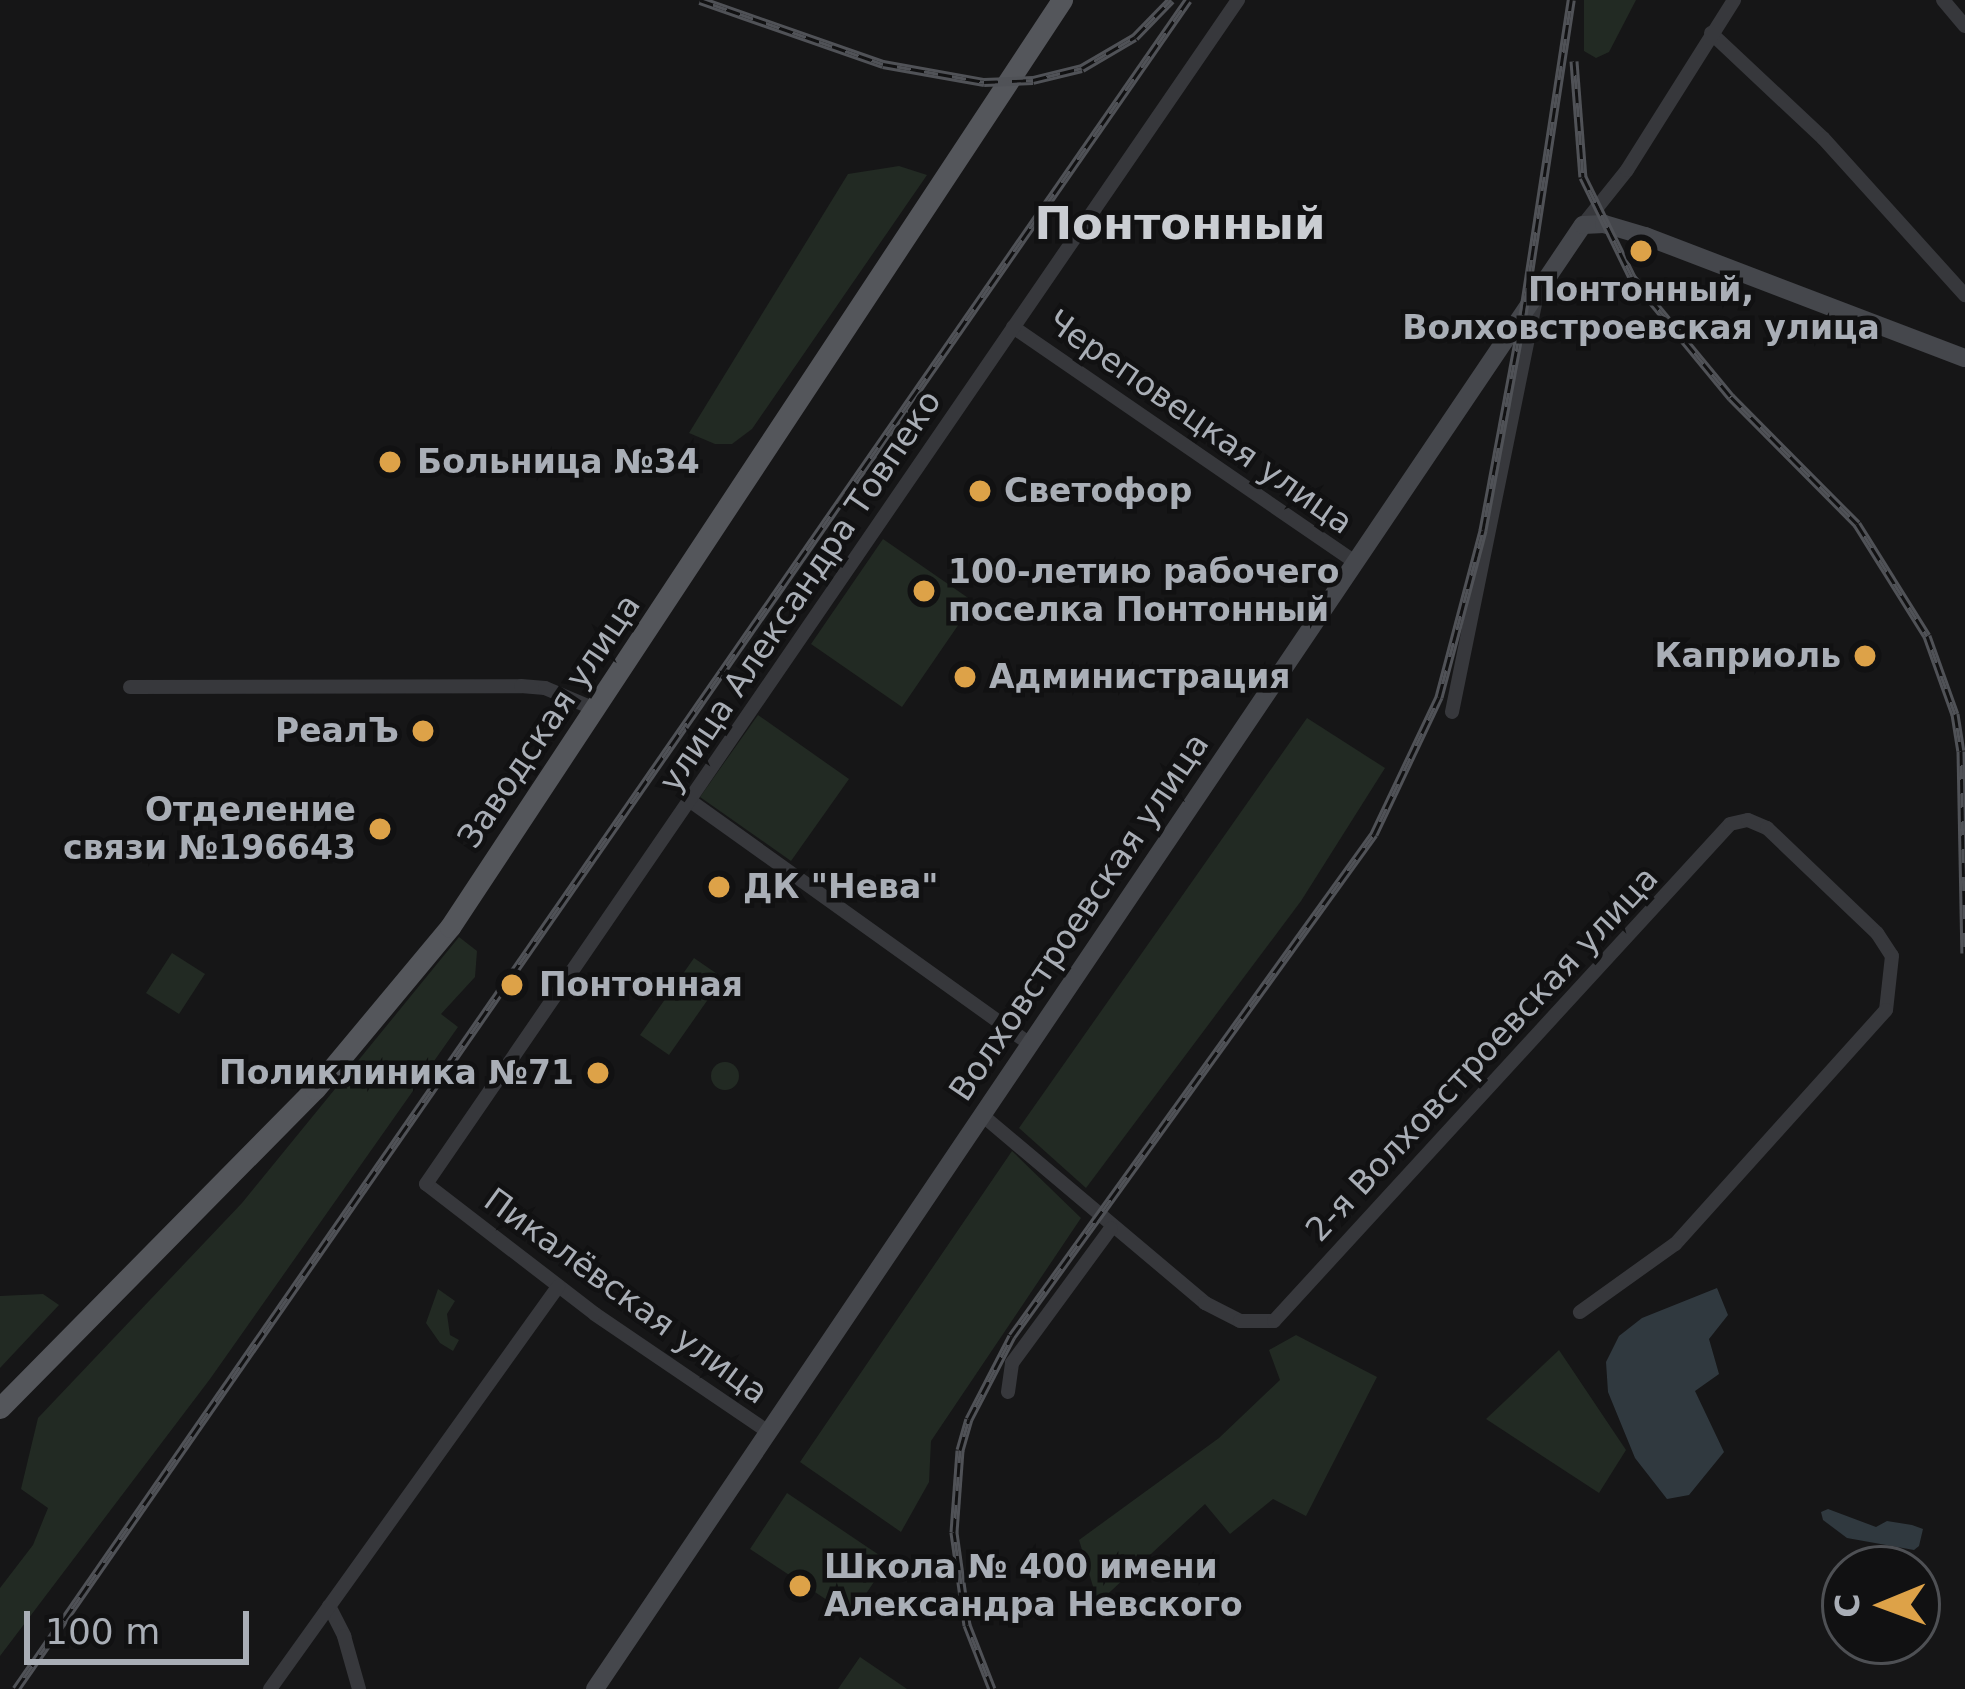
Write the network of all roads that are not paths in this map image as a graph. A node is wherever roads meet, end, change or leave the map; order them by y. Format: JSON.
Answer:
{"nodes":[{"id":1,"x":1062,"y":0,"type":"edge"},
{"id":2,"x":1238,"y":0,"type":"edge"},
{"id":3,"x":1734,"y":0,"type":"edge"},
{"id":4,"x":1943,"y":0,"type":"edge"},
{"id":5,"x":1965,"y":26,"type":"edge"},
{"id":6,"x":1711,"y":33,"type":"junction"},
{"id":7,"x":1583,"y":226,"type":"junction"},
{"id":8,"x":1538,"y":293,"type":"junction"},
{"id":9,"x":1965,"y":295,"type":"edge"},
{"id":10,"x":1013,"y":327,"type":"junction"},
{"id":11,"x":1965,"y":358,"type":"edge"},
{"id":12,"x":1355,"y":562,"type":"junction"},
{"id":13,"x":130,"y":687,"type":"dead end"},
{"id":14,"x":597,"y":710,"type":"junction"},
{"id":15,"x":1453,"y":712,"type":"dead end"},
{"id":16,"x":689,"y":800,"type":"junction"},
{"id":17,"x":1028,"y":1043,"type":"junction"},
{"id":18,"x":982,"y":1114,"type":"junction"},
{"id":19,"x":453,"y":1204,"type":"joint"},
{"id":20,"x":1111,"y":1228,"type":"junction"},
{"id":21,"x":558,"y":1286,"type":"junction"},
{"id":22,"x":1580,"y":1312,"type":"dead end"},
{"id":23,"x":1007,"y":1392,"type":"dead end"},
{"id":24,"x":0,"y":1408,"type":"edge"},
{"id":25,"x":767,"y":1431,"type":"junction"},
{"id":26,"x":329,"y":1606,"type":"junction"},
{"id":27,"x":270,"y":1689,"type":"edge"},
{"id":28,"x":359,"y":1689,"type":"edge"},
{"id":29,"x":595,"y":1689,"type":"edge"}],
"edges":[{"from":1,"to":14,"type":"main road","name":"Заводская улица"},
{"from":2,"to":10,"type":"street","name":"улица Александра Товпеко"},
{"from":3,"to":6,"type":"street","name":"Волховстроевская улица"},
{"from":4,"to":5,"type":"street"},
{"from":6,"to":7,"type":"street","name":"Волховстроевская улица"},
{"from":6,"to":9,"type":"street"},
{"from":7,"to":8,"type":"street","name":"Волховстроевская улица"},
{"from":7,"to":11,"type":"street"},
{"from":8,"to":12,"type":"street","name":"Волховстроевская улица"},
{"from":8,"to":15,"type":"street"},
{"from":10,"to":12,"type":"street","name":"Череповецкая улица"},
{"from":10,"to":16,"type":"street","name":"улица Александра Товпеко"},
{"from":12,"to":17,"type":"street","name":"Волховстроевская улица"},
{"from":13,"to":14,"type":"street"},
{"from":14,"to":24,"type":"main road","name":"Заводская улица"},
{"from":16,"to":17,"type":"street"},
{"from":16,"to":19,"type":"street","name":"улица Александра Товпеко"},
{"from":17,"to":18,"type":"street","name":"Волховстроевская улица"},
{"from":18,"to":20,"type":"street"},
{"from":18,"to":25,"type":"street","name":"Волховстроевская улица"},
{"from":19,"to":21,"type":"street","name":"Пикалёвская улица"},
{"from":20,"to":22,"type":"street","name":"2-я Волховстроевская улица"},
{"from":20,"to":23,"type":"street"},
{"from":21,"to":25,"type":"street","name":"Пикалёвская улица"},
{"from":21,"to":26,"type":"street"},
{"from":25,"to":29,"type":"street","name":"Волховстроевская улица"},
{"from":26,"to":27,"type":"street"},
{"from":26,"to":28,"type":"street"}]}
